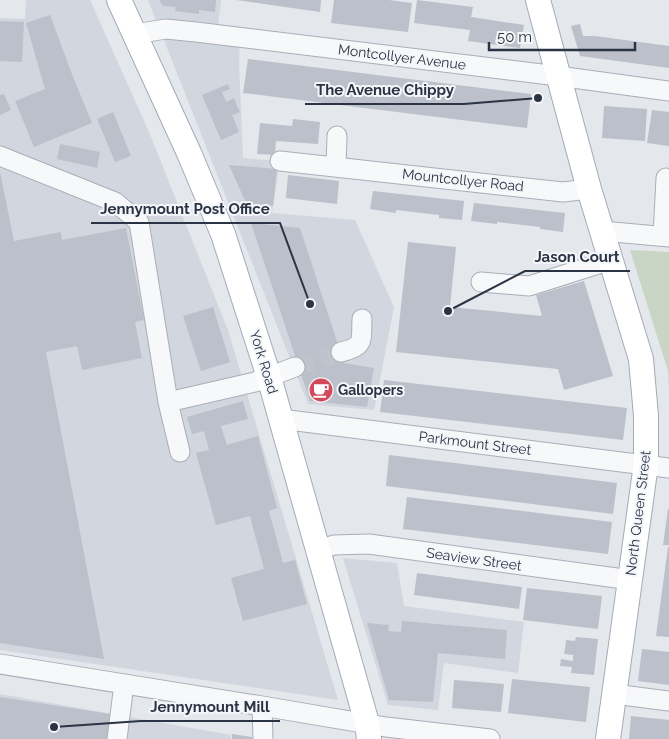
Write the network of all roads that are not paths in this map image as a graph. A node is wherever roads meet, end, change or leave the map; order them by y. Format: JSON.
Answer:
{"nodes":[{"id":1,"x":119,"y":0,"type":"edge"},
{"id":2,"x":538,"y":0,"type":"edge"},
{"id":3,"x":134,"y":34,"type":"junction"},
{"id":4,"x":558,"y":76,"type":"junction"},
{"id":5,"x":669,"y":91,"type":"edge"},
{"id":6,"x":337,"y":136,"type":"dead end"},
{"id":7,"x":0,"y":156,"type":"edge"},
{"id":8,"x":280,"y":161,"type":"dead end"},
{"id":9,"x":336,"y":166,"type":"junction"},
{"id":10,"x":666,"y":178,"type":"dead end"},
{"id":11,"x":590,"y":189,"type":"junction"},
{"id":12,"x":602,"y":231,"type":"junction"},
{"id":13,"x":666,"y":236,"type":"edge"},
{"id":14,"x":611,"y":260,"type":"junction"},
{"id":15,"x":481,"y":282,"type":"dead end"},
{"id":16,"x":362,"y":319,"type":"dead end"},
{"id":17,"x":341,"y":352,"type":"tunnel mouth"},
{"id":18,"x":295,"y":366,"type":"tunnel mouth"},
{"id":19,"x":269,"y":377,"type":"junction"},
{"id":20,"x":168,"y":402,"type":"junction"},
{"id":21,"x":281,"y":419,"type":"junction"},
{"id":22,"x":180,"y":452,"type":"dead end"},
{"id":23,"x":658,"y":466,"type":"edge"},
{"id":24,"x":318,"y":550,"type":"junction"},
{"id":25,"x":630,"y":580,"type":"junction"},
{"id":26,"x":0,"y":664,"type":"edge"},
{"id":27,"x":124,"y":684,"type":"junction"},
{"id":28,"x":614,"y":694,"type":"junction"},
{"id":29,"x":669,"y":701,"type":"edge"},
{"id":30,"x":262,"y":706,"type":"junction"},
{"id":31,"x":368,"y":731,"type":"edge"},
{"id":32,"x":117,"y":739,"type":"edge"},
{"id":33,"x":264,"y":739,"type":"edge"},
{"id":34,"x":490,"y":739,"type":"edge"},
{"id":35,"x":608,"y":739,"type":"edge"}],
"edges":[{"from":1,"to":3,"type":"main road","name":"York Road"},
{"from":2,"to":4,"type":"main road","name":"North Queen Street"},
{"from":3,"to":4,"type":"street","name":"Montcollyer Avenue"},
{"from":3,"to":19,"type":"main road","name":"York Road"},
{"from":4,"to":5,"type":"street","name":"Montcollyer Avenue"},
{"from":4,"to":11,"type":"main road","name":"North Queen Street"},
{"from":6,"to":9,"type":"street"},
{"from":7,"to":20,"type":"street"},
{"from":8,"to":9,"type":"street","name":"Mountcollyer Road"},
{"from":9,"to":11,"type":"street","name":"Mountcollyer Road"},
{"from":10,"to":13,"type":"street"},
{"from":11,"to":12,"type":"main road","name":"North Queen Street"},
{"from":12,"to":13,"type":"street"},
{"from":12,"to":14,"type":"main road","name":"North Queen Street"},
{"from":14,"to":15,"type":"street"},
{"from":14,"to":23,"type":"main road","name":"North Queen Street"},
{"from":16,"to":17,"type":"street"},
{"from":18,"to":19,"type":"street"},
{"from":19,"to":20,"type":"street"},
{"from":19,"to":21,"type":"main road","name":"York Road"},
{"from":20,"to":22,"type":"street"},
{"from":21,"to":23,"type":"street","name":"Parkmount Street"},
{"from":21,"to":24,"type":"main road","name":"York Road"},
{"from":23,"to":25,"type":"main road","name":"North Queen Street"},
{"from":24,"to":25,"type":"street","name":"Seaview Street"},
{"from":24,"to":31,"type":"main road","name":"York Road"},
{"from":25,"to":28,"type":"main road","name":"North Queen Street"},
{"from":26,"to":27,"type":"street"},
{"from":27,"to":30,"type":"street"},
{"from":27,"to":32,"type":"street"},
{"from":28,"to":29,"type":"street"},
{"from":28,"to":35,"type":"main road","name":"North Queen Street"},
{"from":30,"to":31,"type":"street"},
{"from":30,"to":33,"type":"street"},
{"from":31,"to":34,"type":"street"}]}
